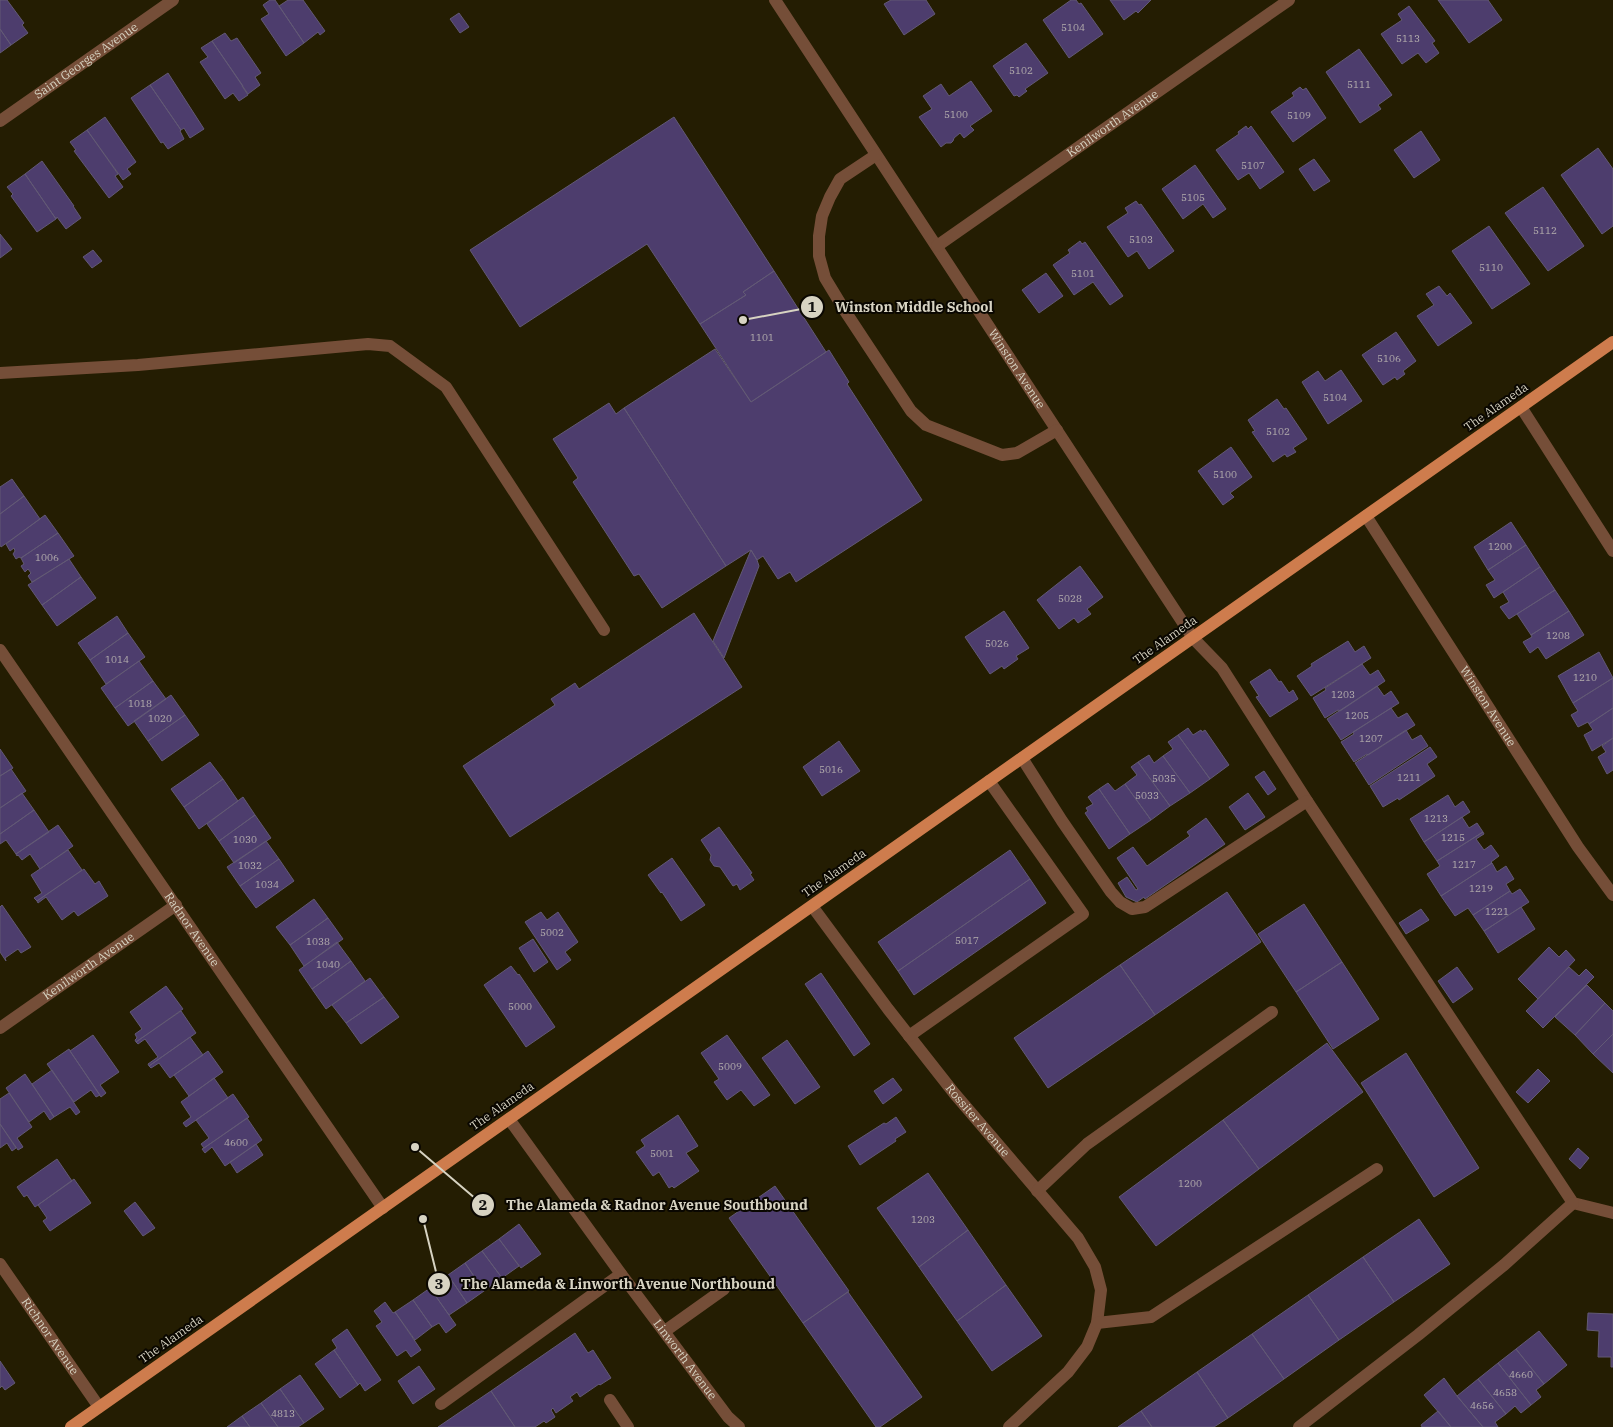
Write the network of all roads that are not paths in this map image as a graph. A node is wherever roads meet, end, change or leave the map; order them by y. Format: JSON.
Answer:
{"nodes":[{"id":1,"x":173,"y":0,"type":"edge"},
{"id":2,"x":775,"y":0,"type":"edge"},
{"id":3,"x":1288,"y":0,"type":"edge"},
{"id":4,"x":0,"y":122,"type":"edge"},
{"id":5,"x":876,"y":155,"type":"junction"},
{"id":6,"x":937,"y":246,"type":"junction"},
{"id":7,"x":1613,"y":342,"type":"edge"},
{"id":8,"x":0,"y":373,"type":"edge"},
{"id":9,"x":1521,"y":407,"type":"junction"},
{"id":10,"x":1057,"y":430,"type":"junction"},
{"id":11,"x":1366,"y":516,"type":"junction"},
{"id":12,"x":1613,"y":551,"type":"edge"},
{"id":13,"x":604,"y":630,"type":"dead end"},
{"id":14,"x":1193,"y":638,"type":"junction"},
{"id":15,"x":0,"y":650,"type":"edge"},
{"id":16,"x":1022,"y":758,"type":"junction"},
{"id":17,"x":990,"y":780,"type":"junction"},
{"id":18,"x":1307,"y":801,"type":"junction"},
{"id":19,"x":1613,"y":895,"type":"edge"},
{"id":20,"x":176,"y":905,"type":"junction"},
{"id":21,"x":812,"y":906,"type":"junction"},
{"id":22,"x":1272,"y":1012,"type":"dead end"},
{"id":23,"x":0,"y":1028,"type":"edge"},
{"id":24,"x":909,"y":1036,"type":"junction"},
{"id":25,"x":509,"y":1119,"type":"junction"},
{"id":26,"x":1377,"y":1169,"type":"dead end"},
{"id":27,"x":1037,"y":1191,"type":"junction"},
{"id":28,"x":1573,"y":1203,"type":"junction"},
{"id":29,"x":383,"y":1208,"type":"junction"},
{"id":30,"x":1613,"y":1214,"type":"edge"},
{"id":31,"x":0,"y":1264,"type":"edge"},
{"id":32,"x":621,"y":1274,"type":"junction"},
{"id":33,"x":724,"y":1289,"type":"dead end"},
{"id":34,"x":1097,"y":1323,"type":"junction"},
{"id":35,"x":665,"y":1331,"type":"junction"},
{"id":36,"x":610,"y":1400,"type":"dead end"},
{"id":37,"x":441,"y":1404,"type":"dead end"},
{"id":38,"x":99,"y":1407,"type":"junction"},
{"id":39,"x":71,"y":1427,"type":"edge"},
{"id":40,"x":628,"y":1427,"type":"edge"},
{"id":41,"x":739,"y":1427,"type":"edge"},
{"id":42,"x":1009,"y":1427,"type":"edge"},
{"id":43,"x":1299,"y":1427,"type":"edge"}],
"edges":[{"from":1,"to":4,"type":"street","name":"Saint Georges Avenue"},
{"from":2,"to":5,"type":"street","name":"Winston Avenue"},
{"from":3,"to":6,"type":"street","name":"Kenilworth Avenue"},
{"from":5,"to":6,"type":"street","name":"Winston Avenue"},
{"from":5,"to":10,"type":"street"},
{"from":6,"to":10,"type":"street","name":"Winston Avenue"},
{"from":7,"to":9,"type":"main road","name":"The Alameda"},
{"from":8,"to":13,"type":"street"},
{"from":9,"to":11,"type":"main road","name":"The Alameda"},
{"from":9,"to":12,"type":"street"},
{"from":10,"to":14,"type":"street","name":"Winston Avenue"},
{"from":11,"to":14,"type":"main road","name":"The Alameda"},
{"from":11,"to":19,"type":"street","name":"Winston Avenue"},
{"from":14,"to":16,"type":"main road","name":"The Alameda"},
{"from":14,"to":18,"type":"street","name":"Winston Avenue"},
{"from":15,"to":20,"type":"street","name":"Radnor Avenue"},
{"from":16,"to":17,"type":"main road","name":"The Alameda"},
{"from":16,"to":18,"type":"street"},
{"from":17,"to":21,"type":"main road","name":"The Alameda"},
{"from":17,"to":24,"type":"street"},
{"from":18,"to":28,"type":"street","name":"Winston Avenue"},
{"from":20,"to":23,"type":"street","name":"Kenilworth Avenue"},
{"from":20,"to":29,"type":"street","name":"Radnor Avenue"},
{"from":21,"to":24,"type":"street","name":"Rossiter Avenue"},
{"from":21,"to":25,"type":"main road","name":"The Alameda"},
{"from":22,"to":27,"type":"street"},
{"from":24,"to":27,"type":"street","name":"Rossiter Avenue"},
{"from":25,"to":29,"type":"main road","name":"The Alameda"},
{"from":25,"to":32,"type":"street","name":"Linworth Avenue"},
{"from":26,"to":34,"type":"street"},
{"from":27,"to":34,"type":"street","name":"Rossiter Avenue"},
{"from":28,"to":30,"type":"street"},
{"from":28,"to":43,"type":"street"},
{"from":29,"to":38,"type":"main road","name":"The Alameda"},
{"from":31,"to":38,"type":"street","name":"Richnor Avenue"},
{"from":32,"to":35,"type":"street","name":"Linworth Avenue"},
{"from":32,"to":37,"type":"street"},
{"from":33,"to":35,"type":"street"},
{"from":34,"to":42,"type":"street","name":"Rossiter Avenue"},
{"from":35,"to":41,"type":"street","name":"Linworth Avenue"},
{"from":36,"to":40,"type":"street"},
{"from":38,"to":39,"type":"main road","name":"The Alameda"}]}
